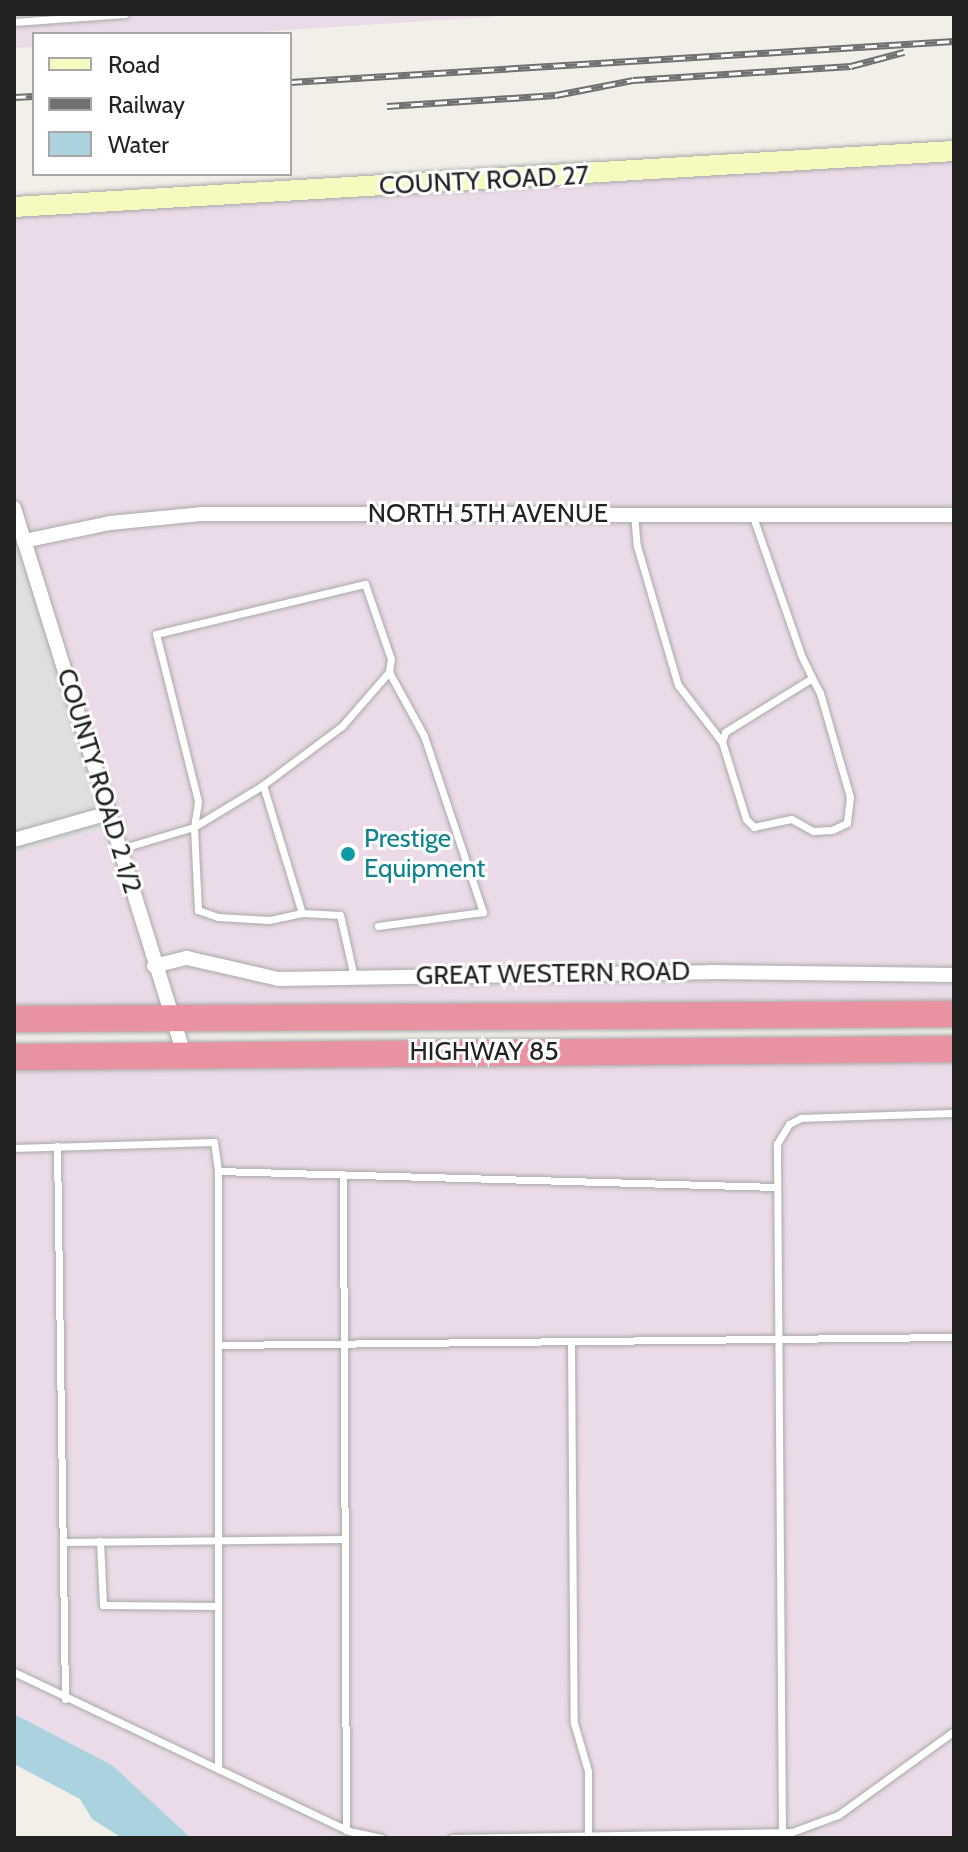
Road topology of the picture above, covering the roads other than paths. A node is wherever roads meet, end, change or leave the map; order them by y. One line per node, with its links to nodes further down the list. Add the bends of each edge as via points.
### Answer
1 (125, 14): 2 (lane)
2 (14, 22)
3 (954, 151): 4 (street, COUNTY ROAD 27)
4 (14, 207)
5 (14, 508): 9 (street, COUNTY ROAD 2 1/2)
6 (634, 514): 7 (street, NORTH 5TH AVENUE); 9 (street, NORTH 5TH AVENUE, via 201,514 110,523); 12 (lane, via 639,556 678,685)
7 (752, 514): 8 (street, NORTH 5TH AVENUE); 11 (lane)
8 (954, 515)
9 (21, 547): 14 (street, COUNTY ROAD 2 1/2)
10 (389, 672): 13 (lane, via 342,726); 15 (lane, via 391,659 365,584 156,634 198,801); 19 (lane, via 424,736 483,912)
11 (812, 678): 12 (lane, via 736,723); 12 (lane, via 848,780 847,823 822,832 791,819 750,825)
12 (722, 742)
13 (263, 785): 15 (lane); 18 (lane)
14 (109, 813): 16 (street); 17 (street, COUNTY ROAD 2 1/2)
15 (194, 827): 17 (lane); 18 (lane, via 198,910 218,917 269,920)
16 (14, 840)
17 (120, 849): 20 (street, COUNTY ROAD 2 1/2)
18 (302, 913): 22 (lane, via 340,915)
19 (378, 926)
20 (154, 966): 22 (street, GREAT WESTERN ROAD, via 187,958 279,979); 24 (street, COUNTY ROAD 2 1/2)
21 (954, 975): 22 (street, GREAT WESTERN ROAD)
22 (354, 977)
23 (954, 1014): 24 (highway, HIGHWAY 85)
24 (169, 1016): 25 (highway, HIGHWAY 85); 27 (street, COUNTY ROAD 2 1/2)
25 (14, 1019)
26 (954, 1049): 27 (highway, HIGHWAY 85)
27 (184, 1054): 28 (highway, HIGHWAY 85)
28 (14, 1057)
29 (954, 1113): 34 (lane, via 801,1118 789,1124 777,1144)
30 (57, 1146): 31 (lane); 32 (lane, via 214,1142); 43 (lane)
31 (14, 1148)
32 (218, 1171): 33 (lane); 39 (lane)
33 (343, 1174): 34 (lane); 38 (lane)
34 (777, 1187): 36 (lane)
35 (954, 1337): 36 (lane)
36 (778, 1339): 37 (lane); 50 (lane)
37 (571, 1341): 38 (lane); 51 (lane, via 574,1723 588,1771)
38 (344, 1344): 39 (lane); 40 (lane)
39 (218, 1345): 41 (lane)
40 (345, 1539): 41 (lane); 49 (lane)
41 (218, 1540): 42 (lane); 44 (lane)
42 (100, 1541): 43 (lane); 44 (lane, via 103,1605)
43 (63, 1542): 46 (lane)
44 (218, 1606): 48 (lane)
45 (14, 1672): 46 (lane)
46 (65, 1699): 48 (lane)
47 (954, 1731): 50 (lane, via 838,1815)
48 (218, 1766): 49 (lane)
49 (346, 1830): 52 (lane)
50 (782, 1833): 51 (lane)
51 (588, 1837): 53 (lane)
52 (381, 1838)
53 (452, 1838)

